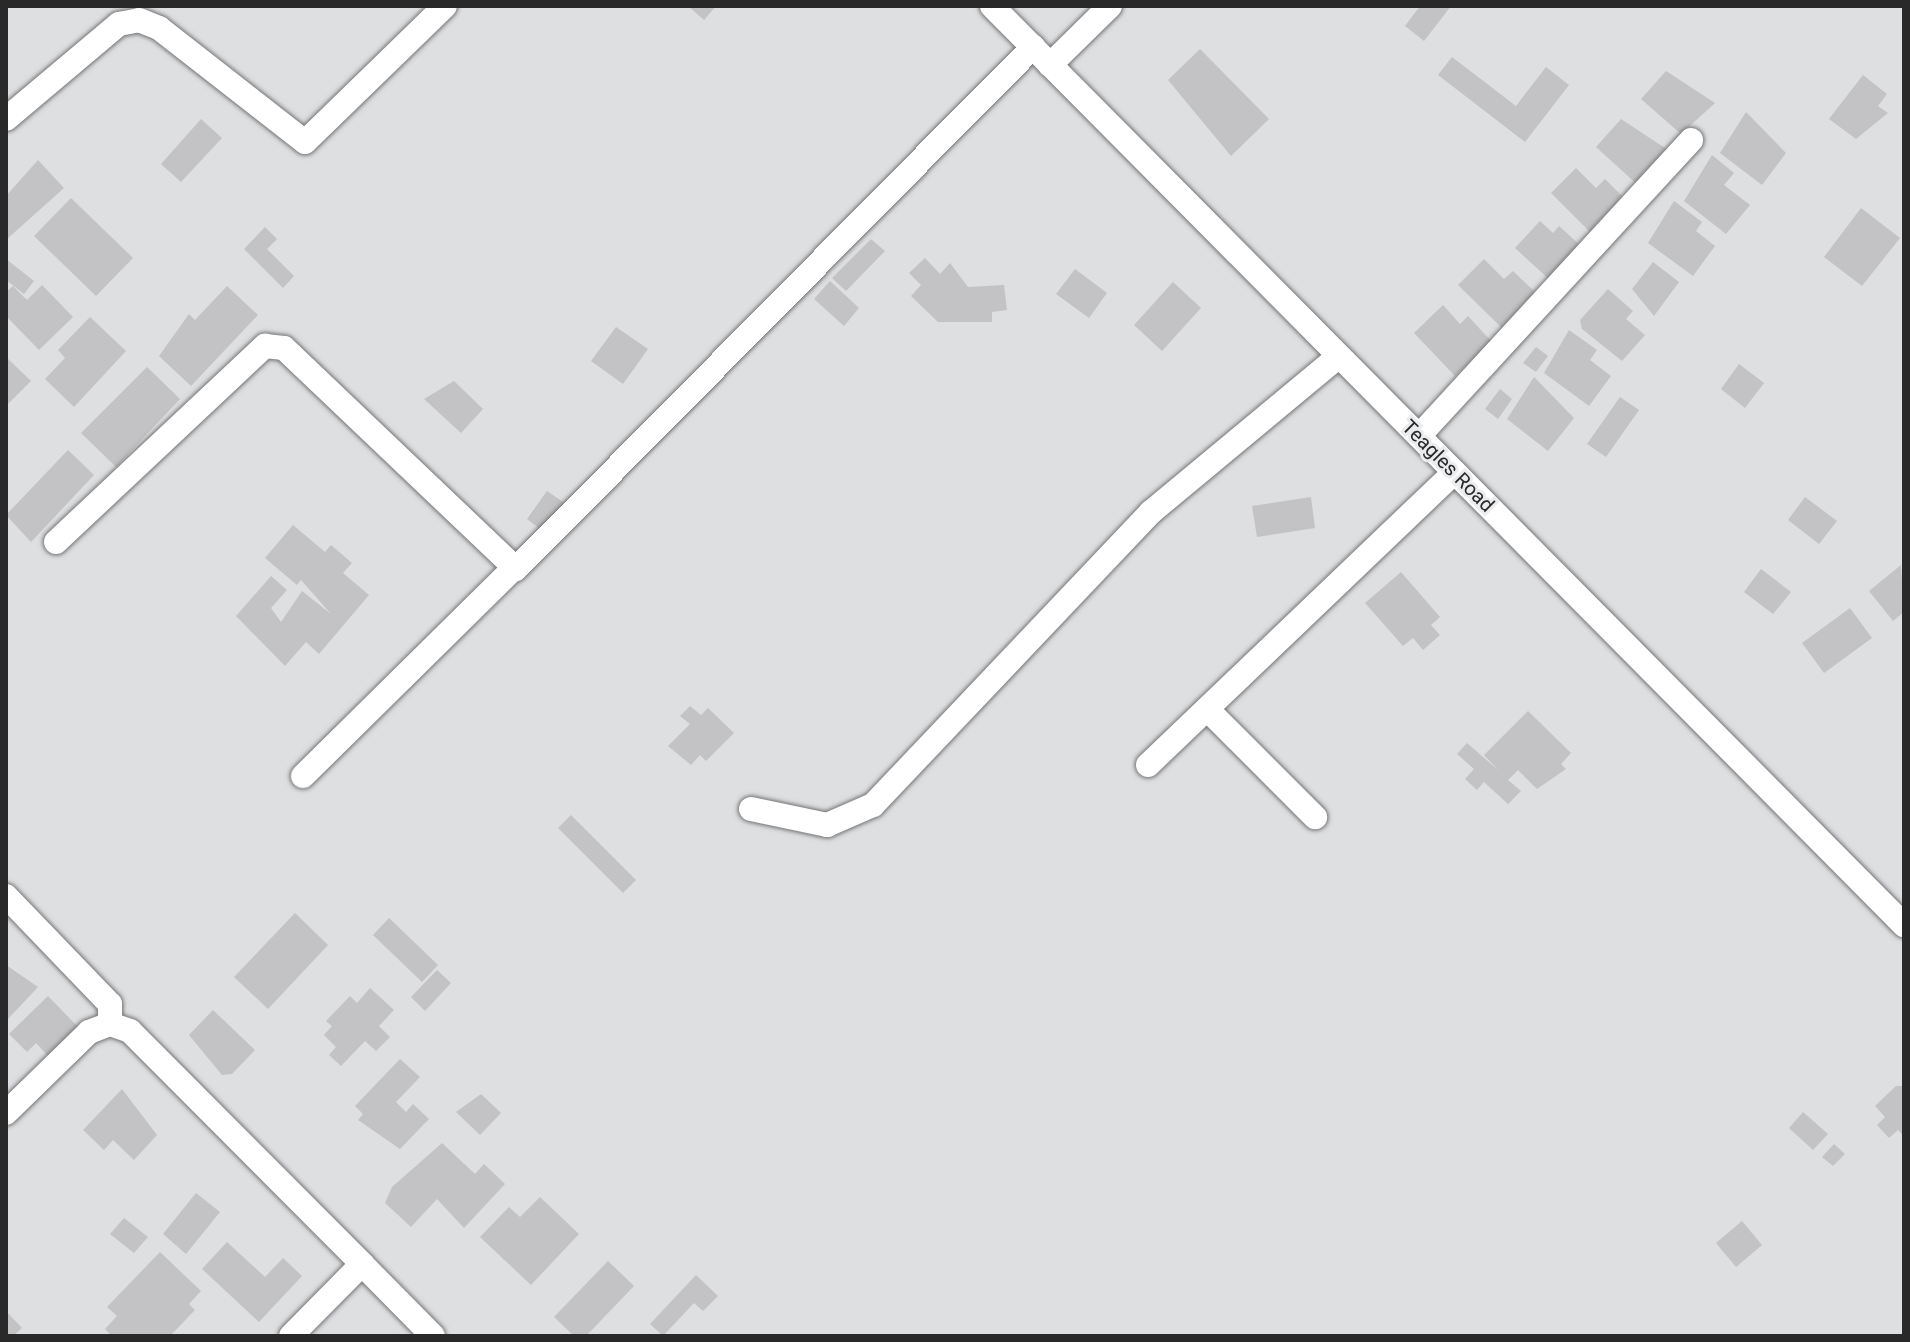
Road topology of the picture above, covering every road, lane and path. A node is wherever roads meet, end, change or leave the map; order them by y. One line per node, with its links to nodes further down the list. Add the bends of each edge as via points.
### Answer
1 (445, 6): 5 (street, via 305,142 159,28 139,20 119,24)
2 (992, 6): 4 (street, Teagles Road)
3 (1110, 6): 4 (street)
4 (1042, 56): 7 (street, Teagles Road); 11 (street)
5 (6, 119)
6 (1691, 140): 8 (street)
7 (1339, 356): 8 (street, Teagles Road); 15 (street, via 1151,512 873,805 827,825)
8 (1419, 436): 9 (street, Teagles Road)
9 (1455, 472): 12 (street); 18 (street, Teagles Road)
10 (56, 542): 11 (street, via 248,354 265,346 284,348)
11 (512, 570): 14 (street)
12 (1207, 709): 13 (street); 16 (street)
13 (1148, 765)
14 (303, 776)
15 (751, 809)
16 (1315, 817)
17 (6, 896): 19 (street, via 110,1004)
18 (1904, 925)
19 (110, 1024): 20 (street, via 89,1032); 21 (street, via 130,1031)
20 (6, 1113)
21 (362, 1264): 22 (street); 23 (street)
22 (291, 1336)
23 (433, 1336)

